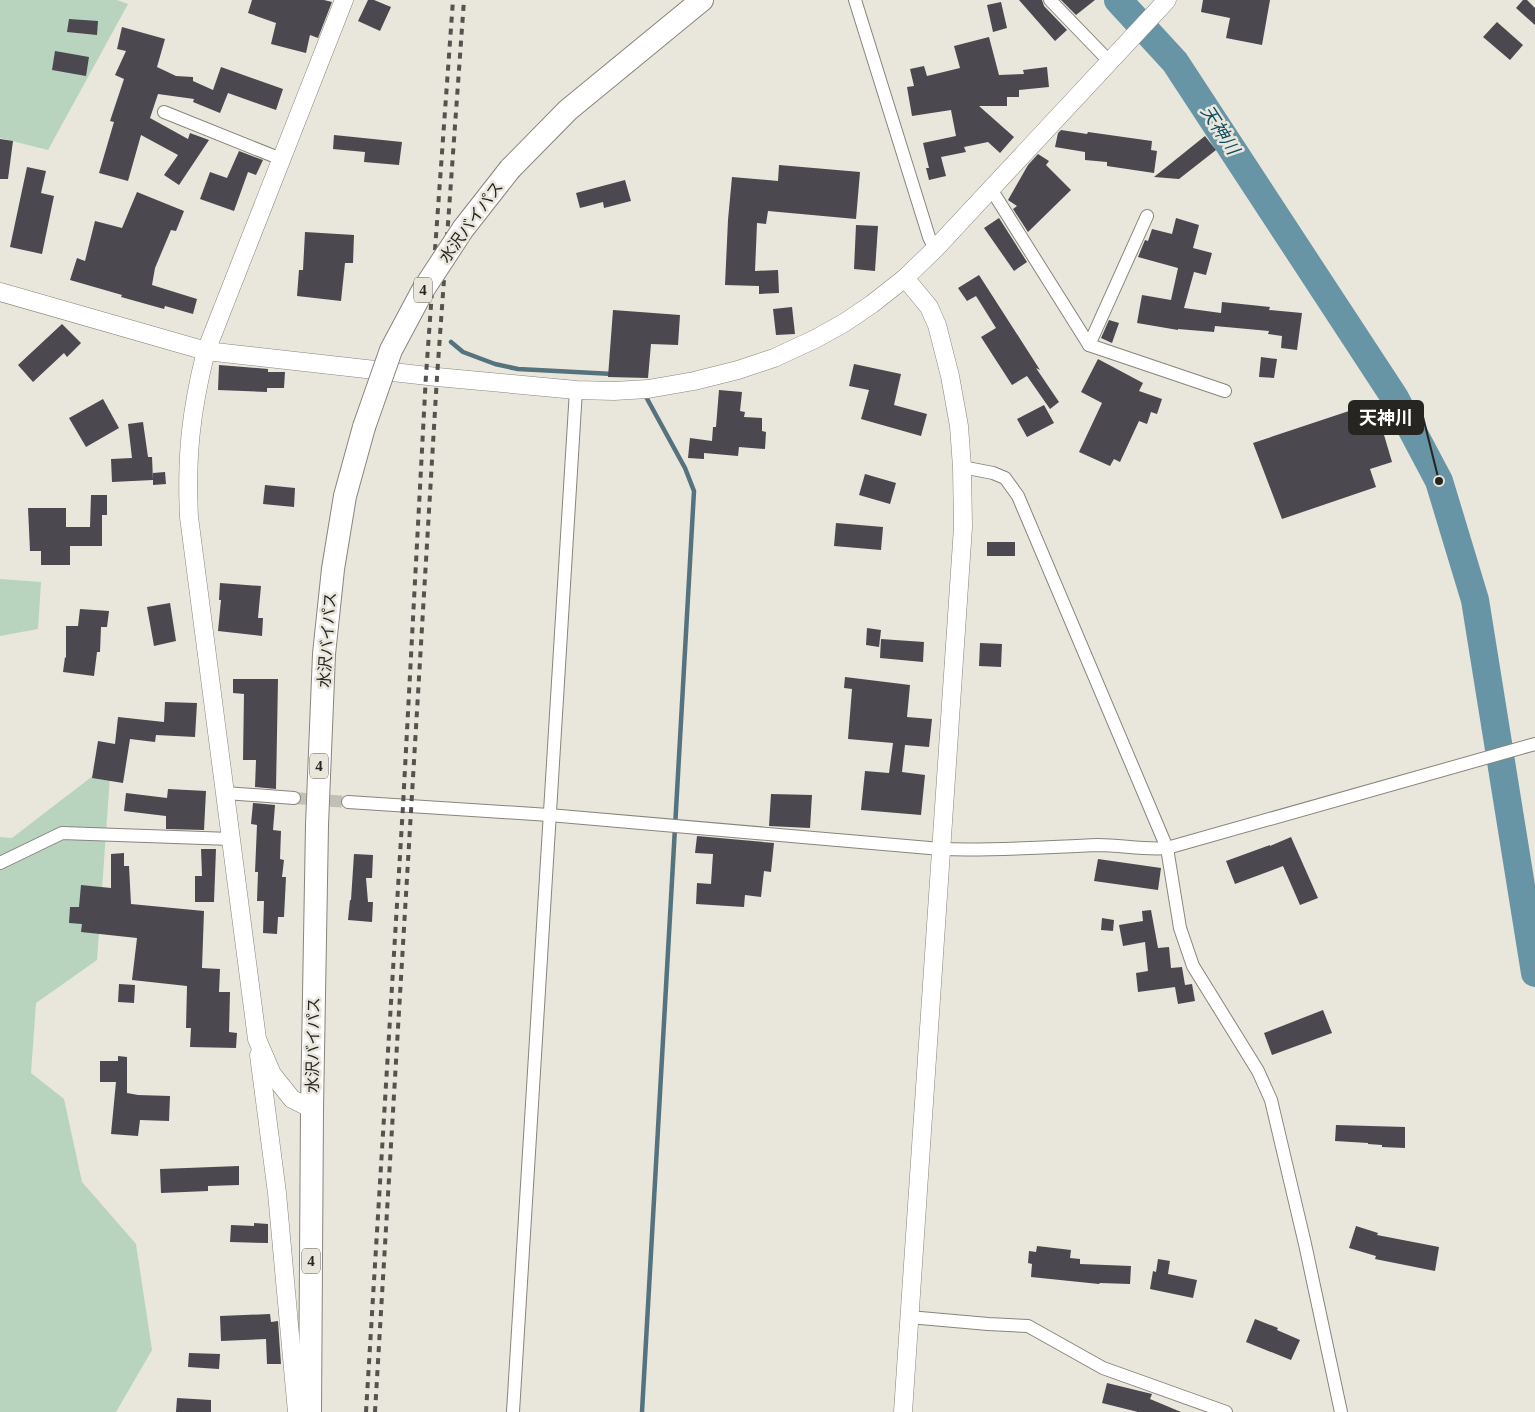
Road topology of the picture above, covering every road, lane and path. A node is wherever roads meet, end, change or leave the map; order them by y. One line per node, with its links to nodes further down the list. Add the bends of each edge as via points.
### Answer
1 (344, 0): 8 (street)
2 (702, 0): 29 (highway, 水沢バイパス / 4, bridge, via 568,110 510,169 463,229 423,290 391,350 364,427 345,496 324,654)
3 (855, 0): 11 (street)
4 (1050, 0): 6 (street)
5 (1166, 0): 6 (street)
6 (1110, 62): 9 (street)
7 (164, 112): 8 (street)
8 (281, 159): 15 (street)
9 (991, 189): 11 (street); 14 (street)
10 (1147, 216): 14 (street)
11 (935, 249): 12 (street)
12 (905, 278): 16 (street, via 844,323 765,361 694,381 648,389); 18 (street, via 929,307 936,325 958,418)
13 (0, 292): 15 (street)
14 (1089, 345): 17 (street)
15 (206, 351): 16 (street); 20 (street, via 196,387 187,474 189,517)
16 (576, 390): 23 (street)
17 (1225, 391)
18 (962, 467): 25 (street, via 1006,478 1018,496); 26 (street, via 963,527)
19 (1535, 744): 25 (street)
20 (225, 793): 21 (street); 24 (street)
21 (294, 798)
22 (348, 802): 23 (street)
23 (549, 815): 26 (street); 33 (street)
24 (231, 839): 27 (street, via 62,833); 28 (street)
25 (1167, 848): 26 (street, via 1101,845); 36 (street, via 1180,928 1193,966 1258,1072 1271,1100)
26 (941, 849): 30 (street)
27 (0, 863)
28 (257, 1039): 29 (street, via 272,1074 292,1099); 31 (street, via 277,1193)
29 (312, 1109): 32 (highway, 水沢バイパス / 4)
30 (909, 1317): 34 (street); 35 (street, via 1028,1326 1102,1368)
31 (297, 1412)
32 (310, 1412)
33 (513, 1412)
34 (903, 1412)
35 (1226, 1412)
36 (1341, 1412)

